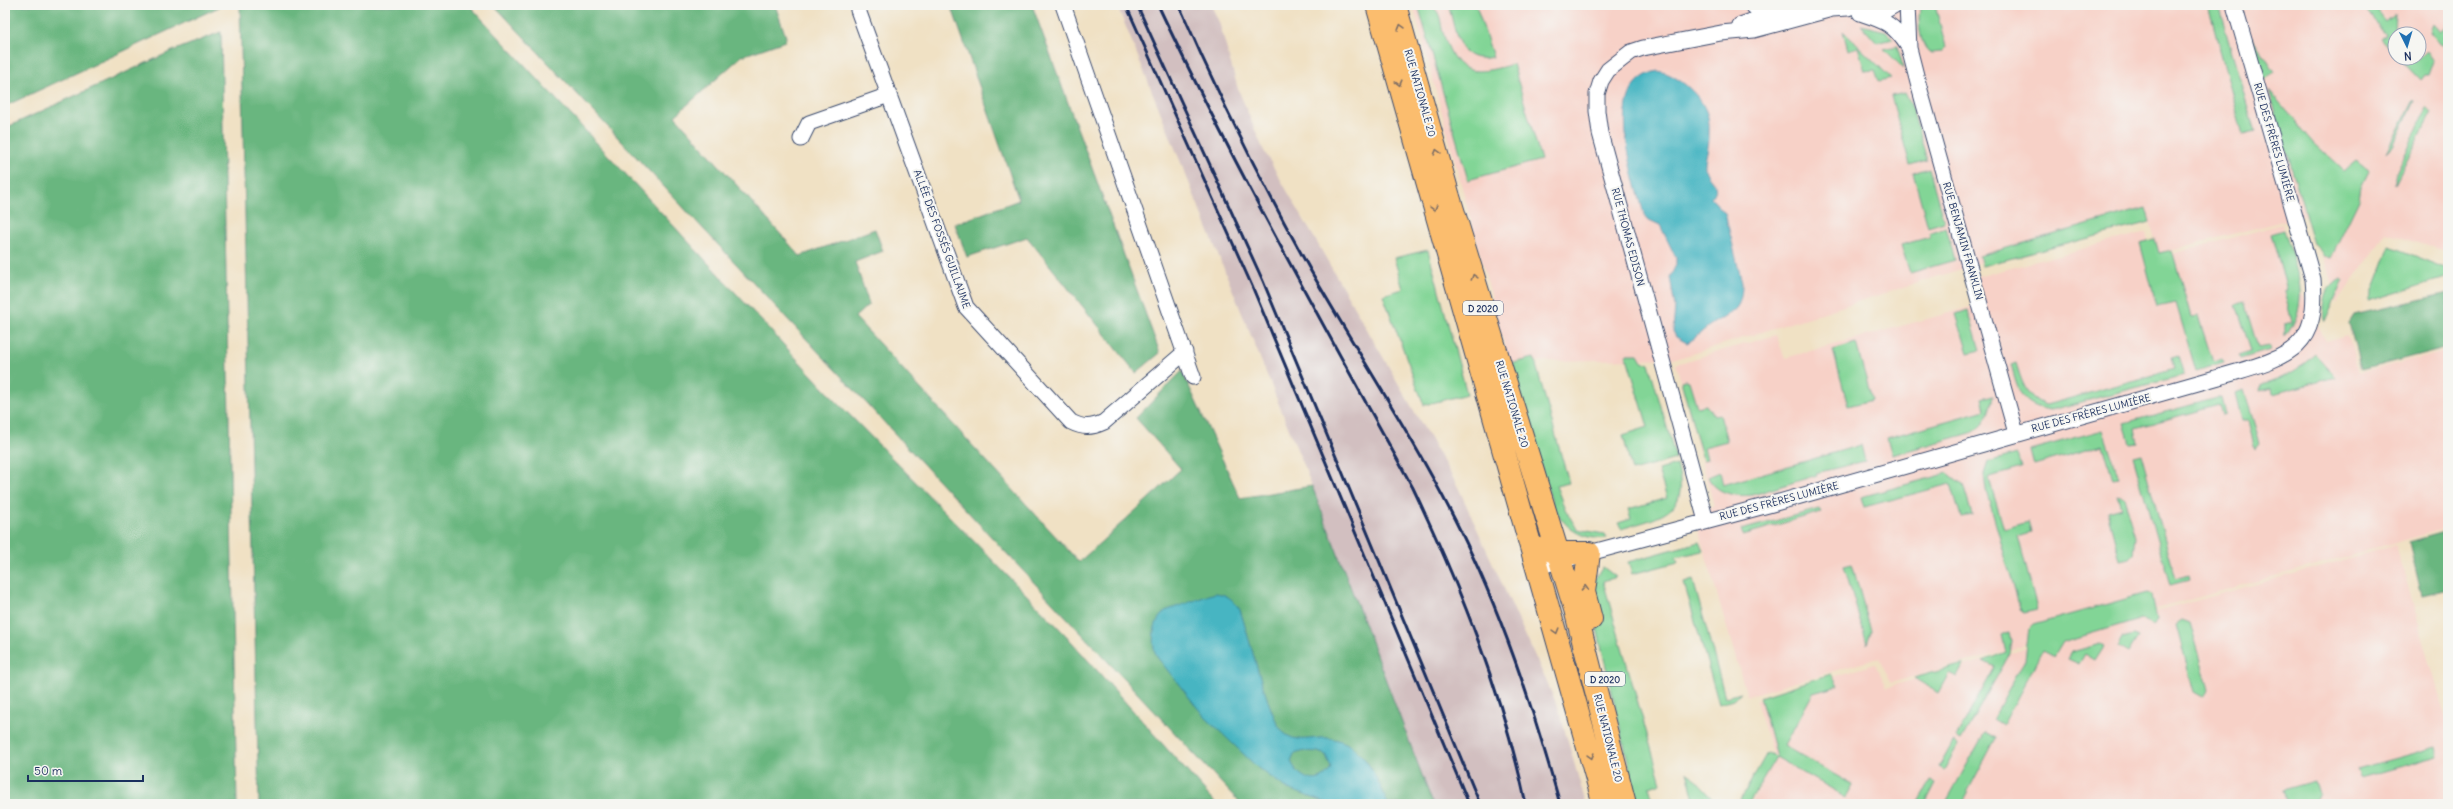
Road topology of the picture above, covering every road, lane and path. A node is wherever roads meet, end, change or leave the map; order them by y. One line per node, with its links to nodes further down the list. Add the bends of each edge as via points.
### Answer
1 (1063, 5): 16 (street)
2 (1377, 5): 15 (main road, RUE NATIONALE 20 / D 2020, one-way to 15)
3 (1395, 5): 21 (main road, RUE NATIONALE 20 / D 2020, one-way to 3, via 1449,196)
4 (1752, 5): 11 (street)
5 (1798, 5): 11 (street, RUE THOMAS EDISON)
6 (1895, 5): 9 (street, RUE THOMAS EDISON, via 1883,12 1871,14)
7 (1907, 5): 12 (street, RUE BENJAMIN FRANKLIN)
8 (2234, 5): 18 (street, RUE DES FRÈRES LUMIÈRE, via 2313,279 2312,321 2304,337 2281,358)
9 (1851, 9): 11 (street, RUE THOMAS EDISON, via 1832,9); 12 (street, RUE BENJAMIN FRANKLIN, via 1887,22 1898,31)
10 (858, 10): 13 (street, ALLÉE DES FOSSÉS GUILLAUME)
11 (1769, 20): 19 (street, RUE THOMAS EDISON, via 1754,30 1721,33 1643,48 1620,59 1608,70 1597,94 1600,133)
12 (1909, 48): 18 (street, RUE BENJAMIN FRANKLIN)
13 (889, 95): 14 (street, via 809,123); 16 (street, ALLÉE DES FOSSÉS GUILLAUME, via 966,307 1071,422 1082,427 1093,427 1104,422)
14 (801, 139)
15 (1453, 276): 21 (main road, D 2020, via 1471,310 1543,547); 22 (main road, RUE NATIONALE 20 / D 2020)
16 (1185, 352): 17 (street)
17 (1192, 377)
18 (2016, 433): 19 (street, RUE DES FRÈRES LUMIÈRE)
19 (1706, 521): 20 (street, RUE DES FRÈRES LUMIÈRE)
20 (1589, 553): 21 (main road); 25 (main road, RUE NATIONALE 20 / D 2020, one-way to 20, via 1628,774 1584,592)
21 (1558, 557): 22 (street); 24 (main road, RUE NATIONALE 20 / D 2020, via 1575,609)
22 (1538, 567): 23 (main road, RUE NATIONALE 20 / D 2020, one-way to 23)
23 (1604, 804)
24 (1625, 804)
25 (1628, 804)

